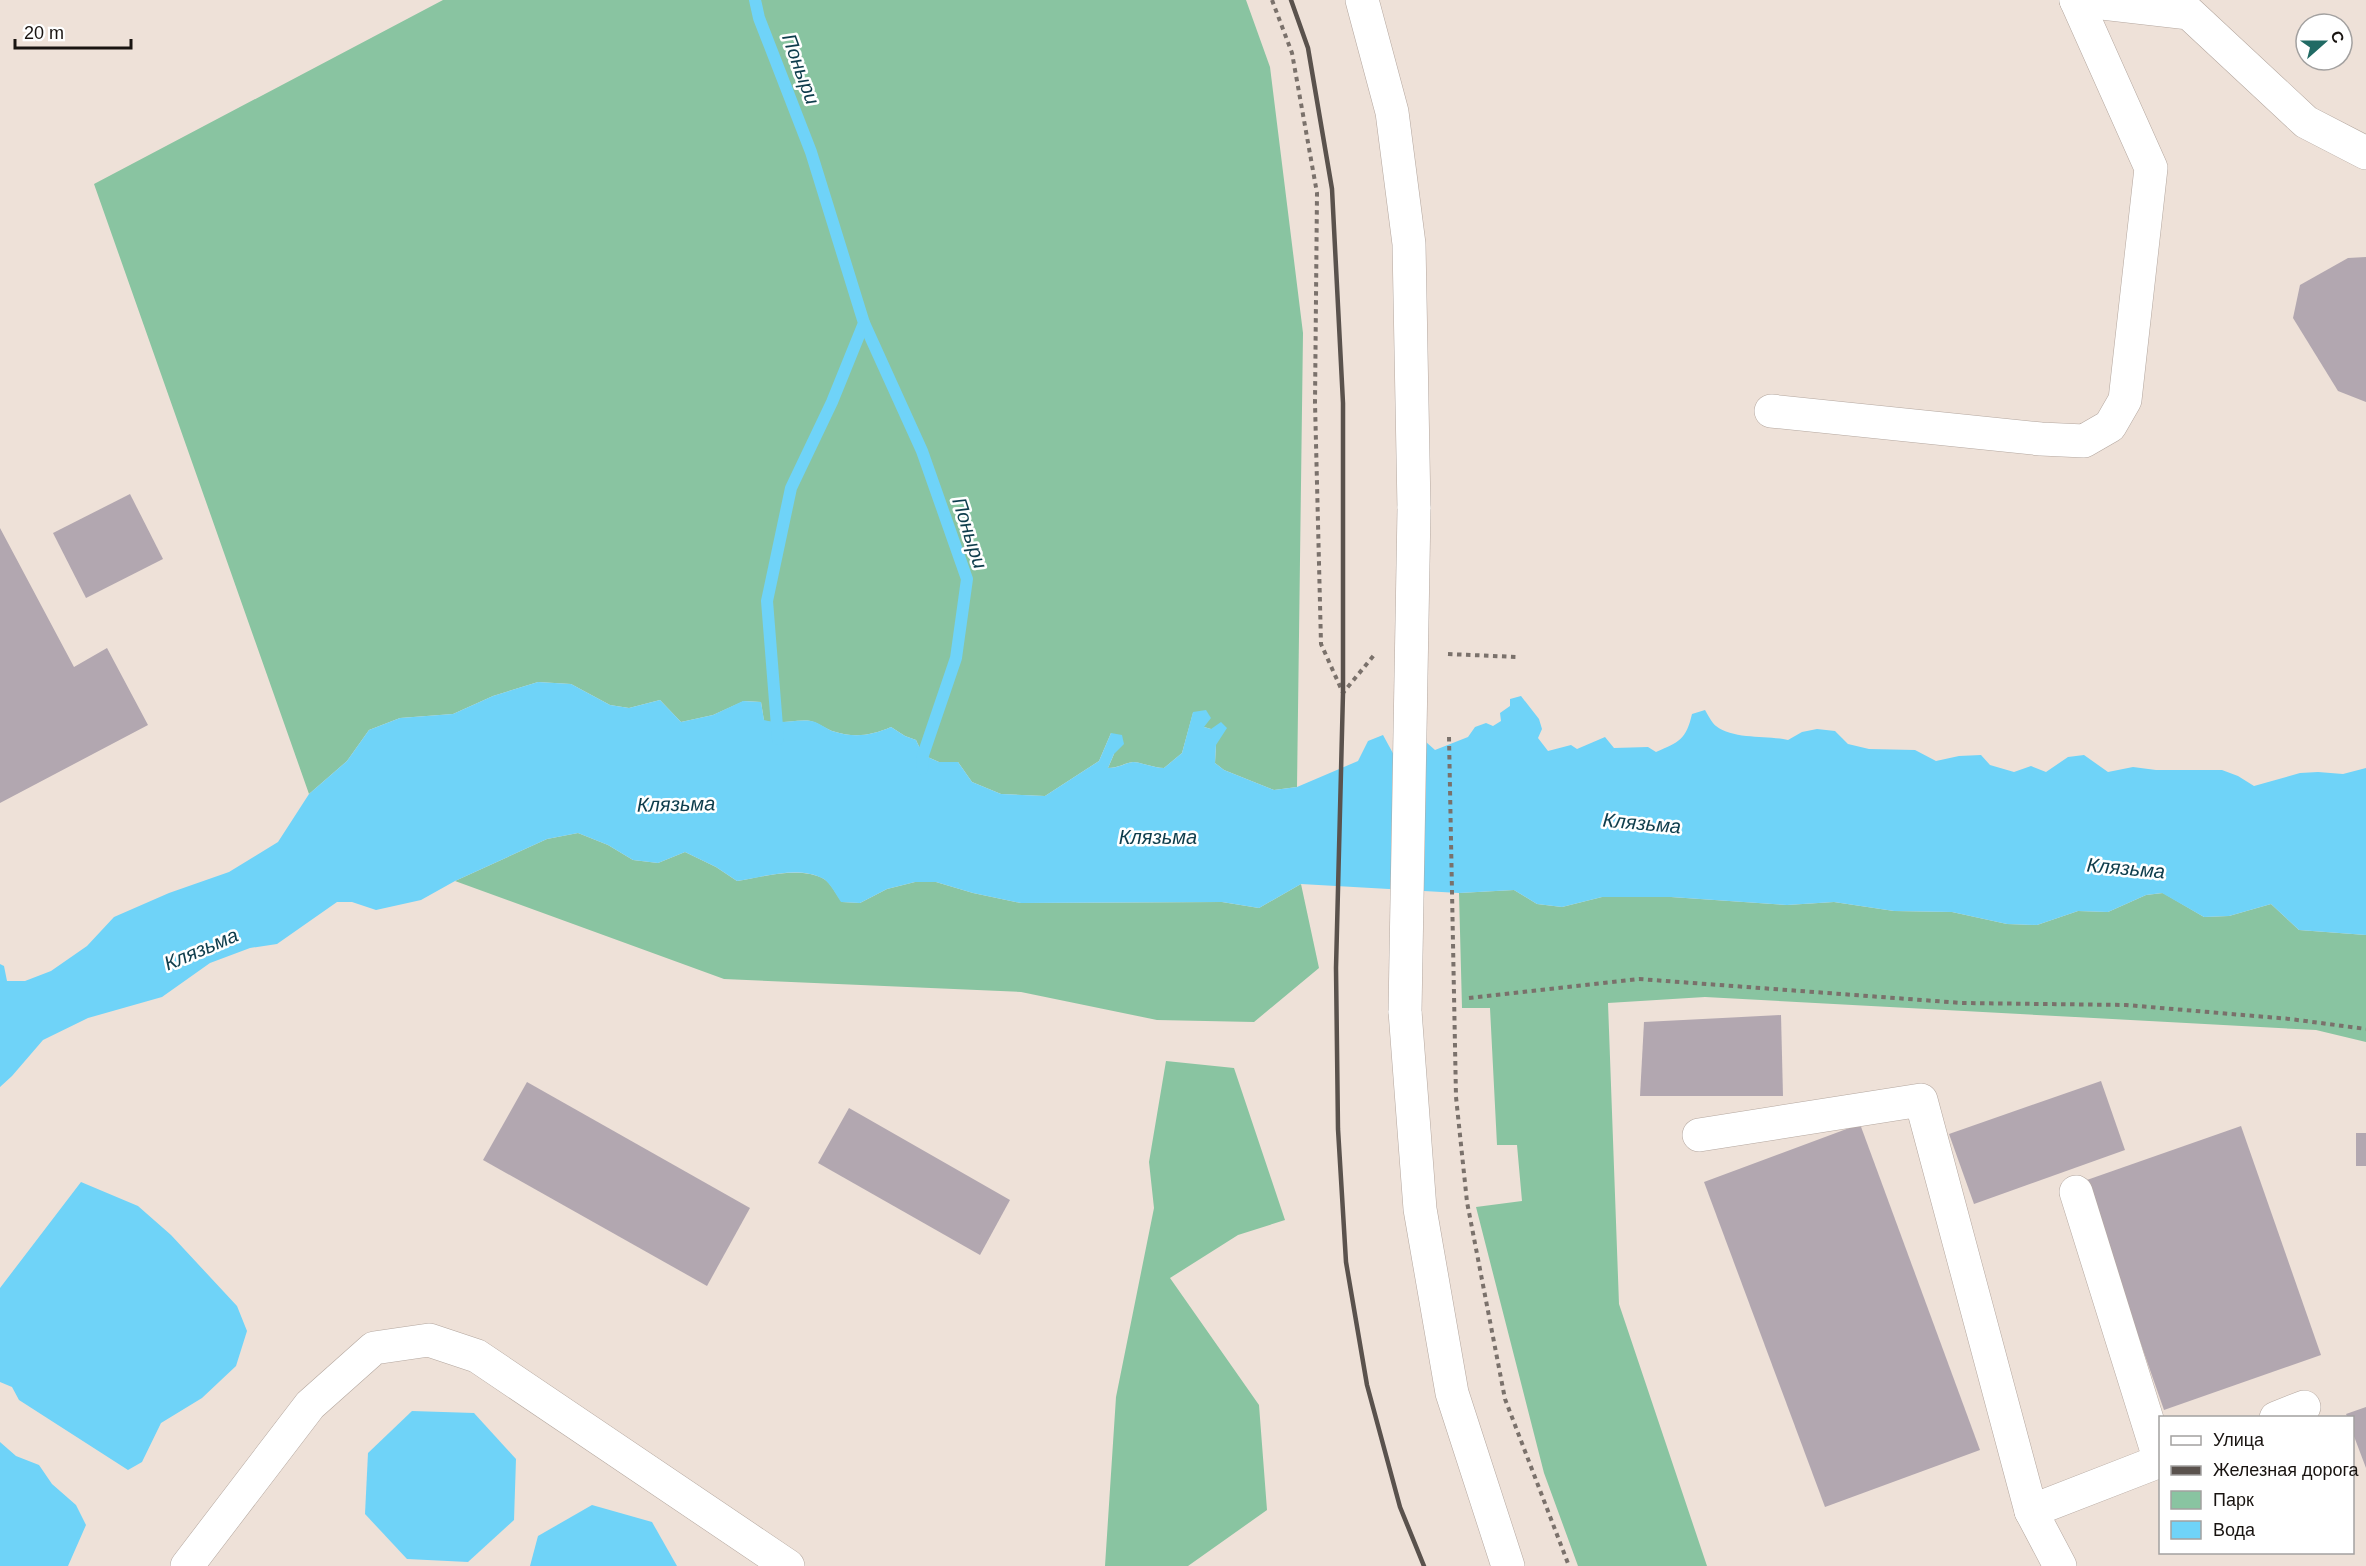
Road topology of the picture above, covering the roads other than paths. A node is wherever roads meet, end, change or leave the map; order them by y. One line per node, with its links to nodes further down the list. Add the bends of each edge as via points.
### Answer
1 (1362, 0): 12 (street, bridge, via 1392,112 1409,244 1414,509 1406,1011 1420,1209 1452,1393)
2 (2076, 0): 3 (street, via 2189,13 2306,122); 4 (street, via 2151,168 2125,400 2110,426 2084,441)
3 (2366, 153)
4 (1771, 411)
5 (1699, 1136): 9 (street, via 1921,1100)
6 (2076, 1192): 7 (street)
7 (2159, 1458)
8 (2159, 1461): 9 (street)
9 (2031, 1511): 13 (street)
10 (188, 1566): 11 (street, via 310,1405 374,1348 429,1340 477,1356)
11 (788, 1566)
12 (1508, 1566)
13 (2060, 1566)

